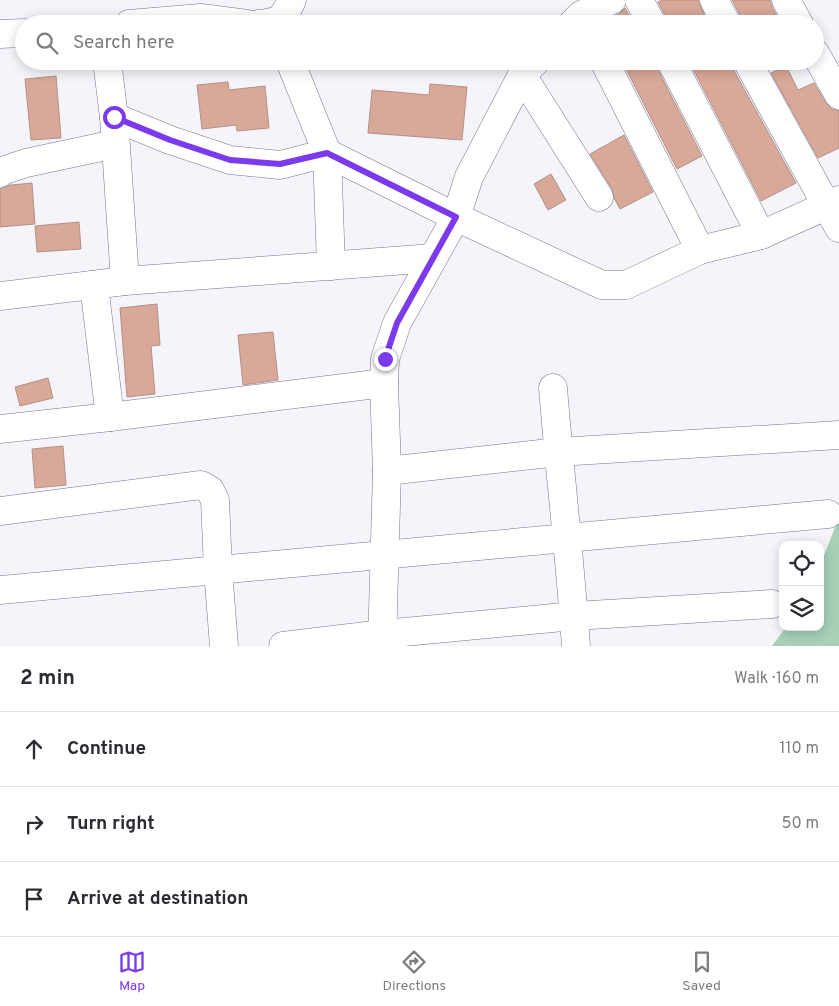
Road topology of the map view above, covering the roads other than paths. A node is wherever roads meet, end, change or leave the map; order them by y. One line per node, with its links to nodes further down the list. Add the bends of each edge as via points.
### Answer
1 (292, 0): 6 (street)
2 (612, 0): 7 (street)
3 (639, 0): 8 (street)
4 (714, 0): 9 (street)
5 (786, 0): 10 (street)
6 (282, 15)
7 (588, 15)
8 (647, 15)
9 (722, 15)
10 (794, 15)
11 (15, 33): 12 (street)
12 (0, 34)
13 (824, 69): 21 (street)
14 (108, 70): 22 (street)
15 (294, 70): 23 (street)
16 (528, 70): 27 (street, via 469,177)
17 (530, 70): 25 (street)
18 (609, 70): 29 (street)
19 (676, 70): 28 (street)
20 (752, 70): 26 (street)
21 (839, 95)
22 (115, 130): 23 (street, via 170,140 230,160 280,164); 24 (street); 32 (street)
23 (327, 153): 27 (street); 31 (street)
24 (0, 173)
25 (599, 197)
26 (835, 211): 28 (street)
27 (456, 217): 29 (street, via 602,285 626,285); 30 (street)
28 (761, 236): 29 (street)
29 (700, 250)
30 (433, 258): 31 (street); 35 (street, via 397,323 385,359)
31 (331, 266): 32 (street)
32 (124, 281): 33 (street)
33 (94, 285): 34 (street); 37 (street)
34 (0, 296)
35 (384, 383): 37 (street); 41 (street)
36 (553, 388): 40 (street)
37 (110, 417): 38 (street)
38 (0, 429)
39 (839, 435): 40 (street)
40 (558, 452): 41 (street); 44 (street)
41 (387, 471): 45 (street)
42 (0, 512): 46 (street, via 201,485 210,490 214,500)
43 (828, 514): 44 (street)
44 (567, 537): 45 (street); 49 (street)
45 (384, 554): 46 (street); 50 (street)
46 (218, 570): 47 (street); 51 (street)
47 (0, 590)
48 (772, 604): 49 (street)
49 (574, 616): 50 (street); 53 (street)
50 (383, 640): 52 (street)
51 (224, 646)
52 (283, 646)
53 (576, 646)

